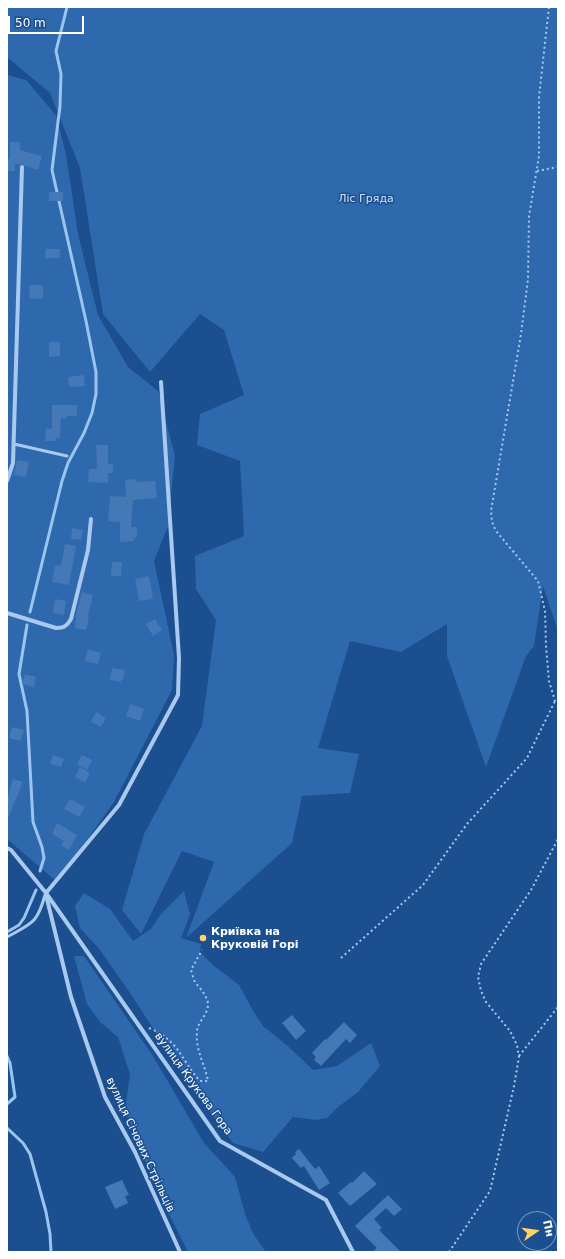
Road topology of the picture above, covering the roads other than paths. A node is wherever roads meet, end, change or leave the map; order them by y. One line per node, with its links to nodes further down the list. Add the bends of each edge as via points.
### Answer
1 (22, 167): 3 (street)
2 (161, 382): 9 (street, via 179,658 178,695 119,805)
3 (14, 444): 4 (lane); 5 (street, via 13,463)
4 (67, 456)
5 (7, 481)
6 (91, 519): 7 (street, via 88,550 68,624 63,628 56,628)
7 (7, 613)
8 (7, 848): 9 (street, вулиця Січових Стрільців)
9 (46, 893): 10 (lane, via 37,918); 11 (street, вулиця Січових Стрільців, via 71,997 105,1097 135,1152); 12 (street, вулиця Крукова Гора, via 220,1141 326,1200)
10 (7, 938)
11 (180, 1252)
12 (353, 1252)

